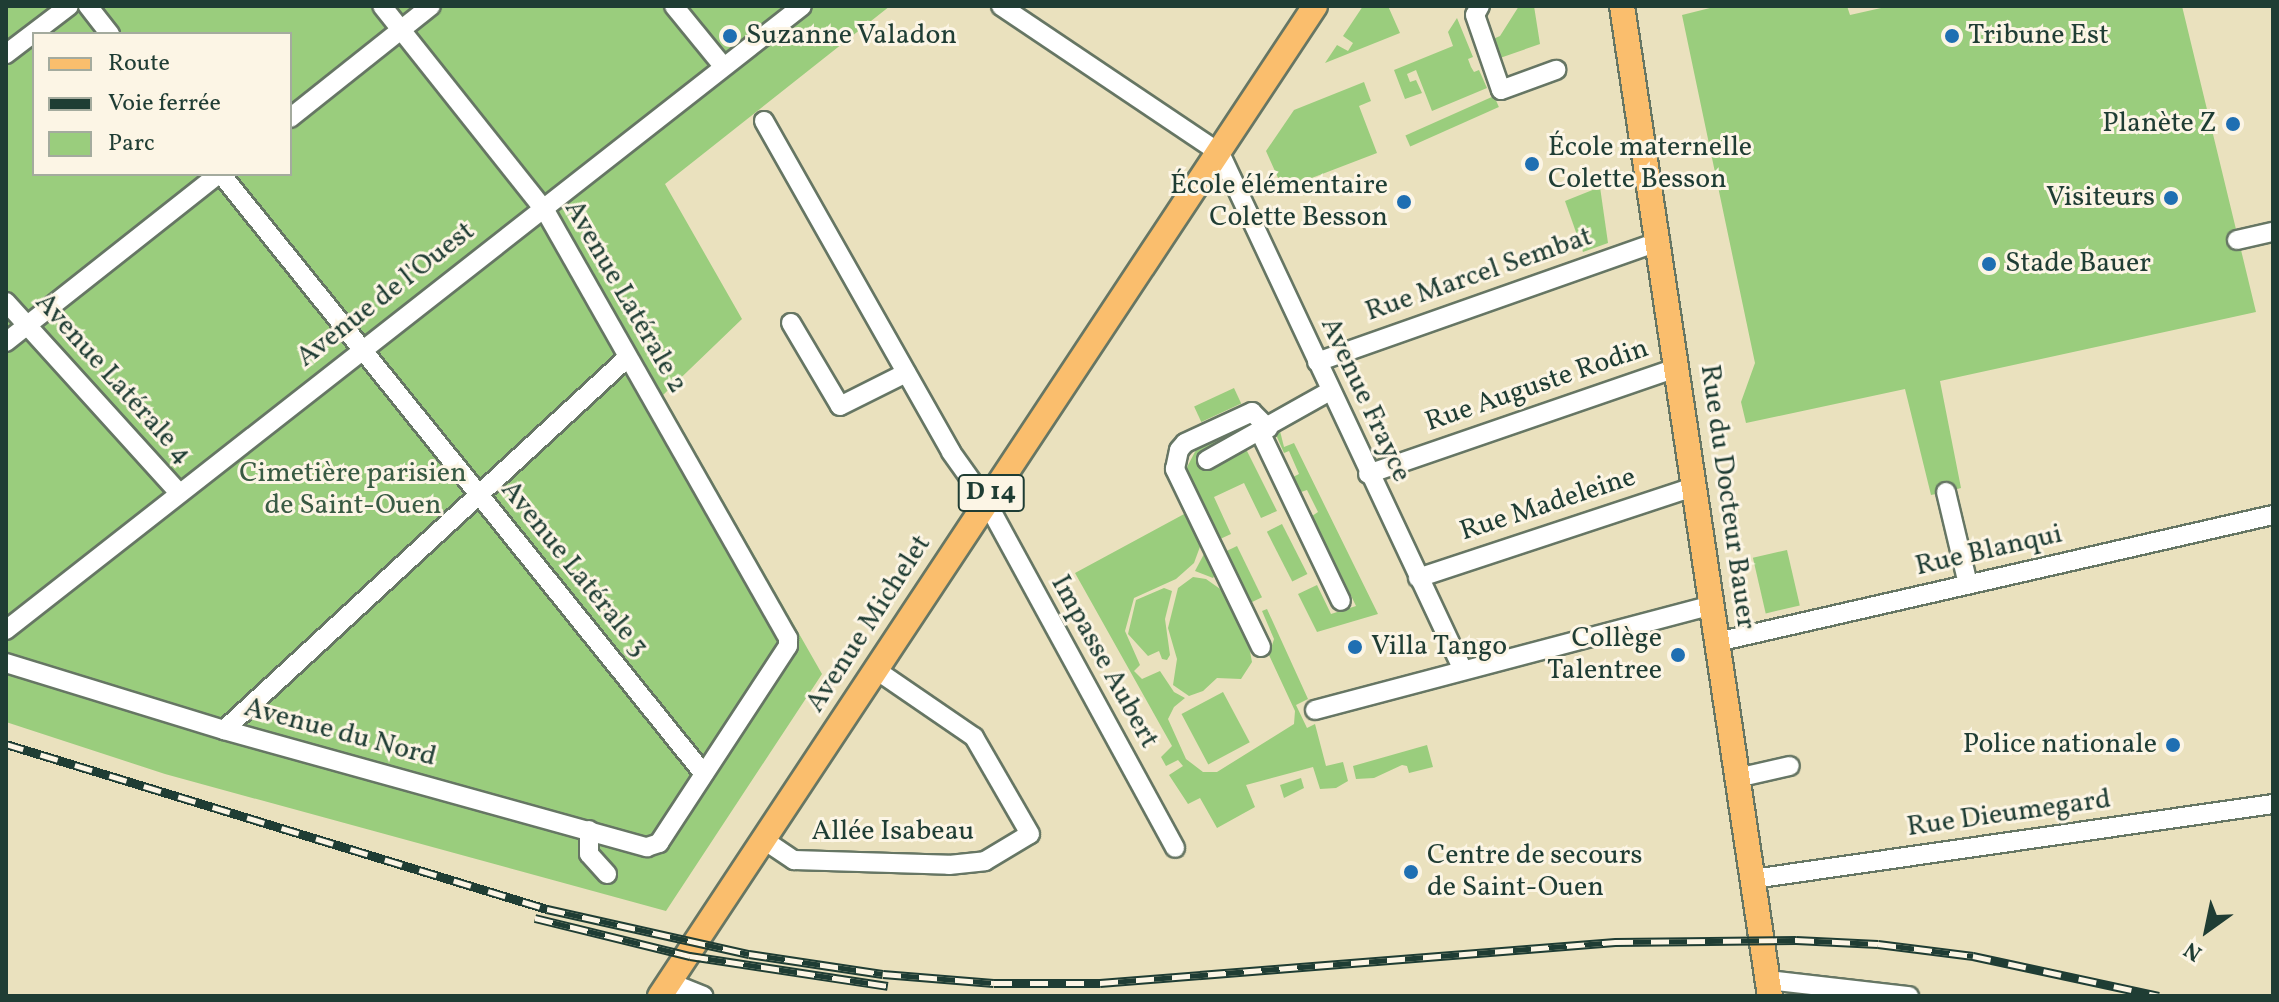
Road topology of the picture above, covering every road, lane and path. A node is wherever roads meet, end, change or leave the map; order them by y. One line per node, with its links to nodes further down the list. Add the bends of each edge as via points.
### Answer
1 (69, 6): 12 (street)
2 (88, 6): 13 (street)
3 (382, 6): 11 (street, Avenue Latérale 2)
4 (431, 6): 11 (street)
5 (674, 6): 16 (street)
6 (802, 6): 16 (street, Avenue de l'Ouest)
7 (1001, 6): 20 (street)
8 (1315, 6): 20 (main road, Avenue Michelet / D 14)
9 (1480, 6): 17 (street, via 1475,15 1501,90)
10 (1622, 6): 26 (main road, Rue du Docteur Bauer)
11 (401, 30): 18 (street); 23 (street, Avenue Latérale 2)
12 (35, 32)
13 (108, 32)
14 (32, 34): 15 (street)
15 (6, 54)
16 (723, 66): 23 (street, Avenue de l'Ouest)
17 (1556, 70)
18 (292, 116)
19 (764, 121): 35 (street, Impasse Aubert)
20 (1220, 153): 33 (street, Avenue Frayce); 44 (main road, Avenue Michelet / D 14)
21 (217, 176): 29 (street)
22 (222, 176): 31 (street, Avenue Latérale 3)
23 (542, 208): 31 (street, Avenue de l'Ouest); 32 (street, Avenue Latérale 2)
24 (2273, 232): 25 (street)
25 (2237, 240)
26 (1660, 241): 33 (street, Rue Marcel Sembat); 34 (main road, Rue du Docteur Bauer)
27 (6, 302): 29 (street, Avenue Latérale 4)
28 (791, 323): 35 (street, via 840,406)
29 (27, 325): 30 (street); 42 (street, Avenue Latérale 4)
30 (6, 342)
31 (362, 350): 42 (street, Avenue de l'Ouest); 43 (street, Avenue Latérale 3)
32 (627, 358): 43 (street); 59 (street, Avenue Latérale 2, via 788,638 786,650)
33 (1317, 362): 36 (street, Avenue Frayce)
34 (1679, 367): 39 (street, Rue Auguste Rodin); 40 (main road, Rue du Docteur Bauer)
35 (906, 373): 44 (street, Impasse Aubert)
36 (1330, 391): 37 (street); 39 (street, Avenue Frayce)
37 (1264, 430): 38 (street); 48 (street); 52 (street, via 1252,412 1185,443 1175,469)
38 (1207, 460)
39 (1368, 474): 46 (street, Avenue Frayce)
40 (1696, 486): 46 (street, Rue Madeleine); 49 (main road, Rue du Docteur Bauer)
41 (1946, 492): 47 (street)
42 (179, 493): 50 (street, Avenue de l'Ouest)
43 (478, 494): 57 (street); 59 (street, Avenue Latérale 3)
44 (986, 501): 55 (main road, Avenue Michelet / D 14); 64 (street, Impasse Aubert)
45 (2273, 515): 47 (street, Rue Blanqui)
46 (1418, 578): 54 (street, Avenue Frayce)
47 (1968, 584): 51 (street, Rue Blanqui)
48 (1341, 601)
49 (1710, 606): 51 (main road, Rue du Docteur Bauer); 54 (street)
50 (6, 630)
51 (1717, 642): 60 (main road, Rue du Docteur Bauer)
52 (1261, 647)
53 (6, 663): 57 (street, Avenue du Nord)
54 (1462, 668): 56 (street)
55 (876, 670): 63 (main road, Avenue Michelet / D 14); 63 (street, Allée Isabeau, via 974,737 1030,834 985,861 949,865 794,860)
56 (1315, 710)
57 (224, 730): 62 (street, Avenue du Nord)
58 (1790, 766): 60 (street)
59 (704, 774): 62 (street, Avenue du Nord, via 654,847)
60 (1737, 778): 66 (main road, Rue du Docteur Bauer)
61 (2273, 804): 66 (street, Rue Dieumegard)
62 (589, 830): 65 (street, via 589,854)
63 (764, 840): 68 (main road, Avenue Michelet / D 14)
64 (1175, 848)
65 (607, 874)
66 (1753, 879): 67 (main road, Rue du Docteur Bauer)
67 (1769, 988): 70 (street)
68 (664, 989): 69 (street)
69 (703, 996)
70 (1909, 996)

